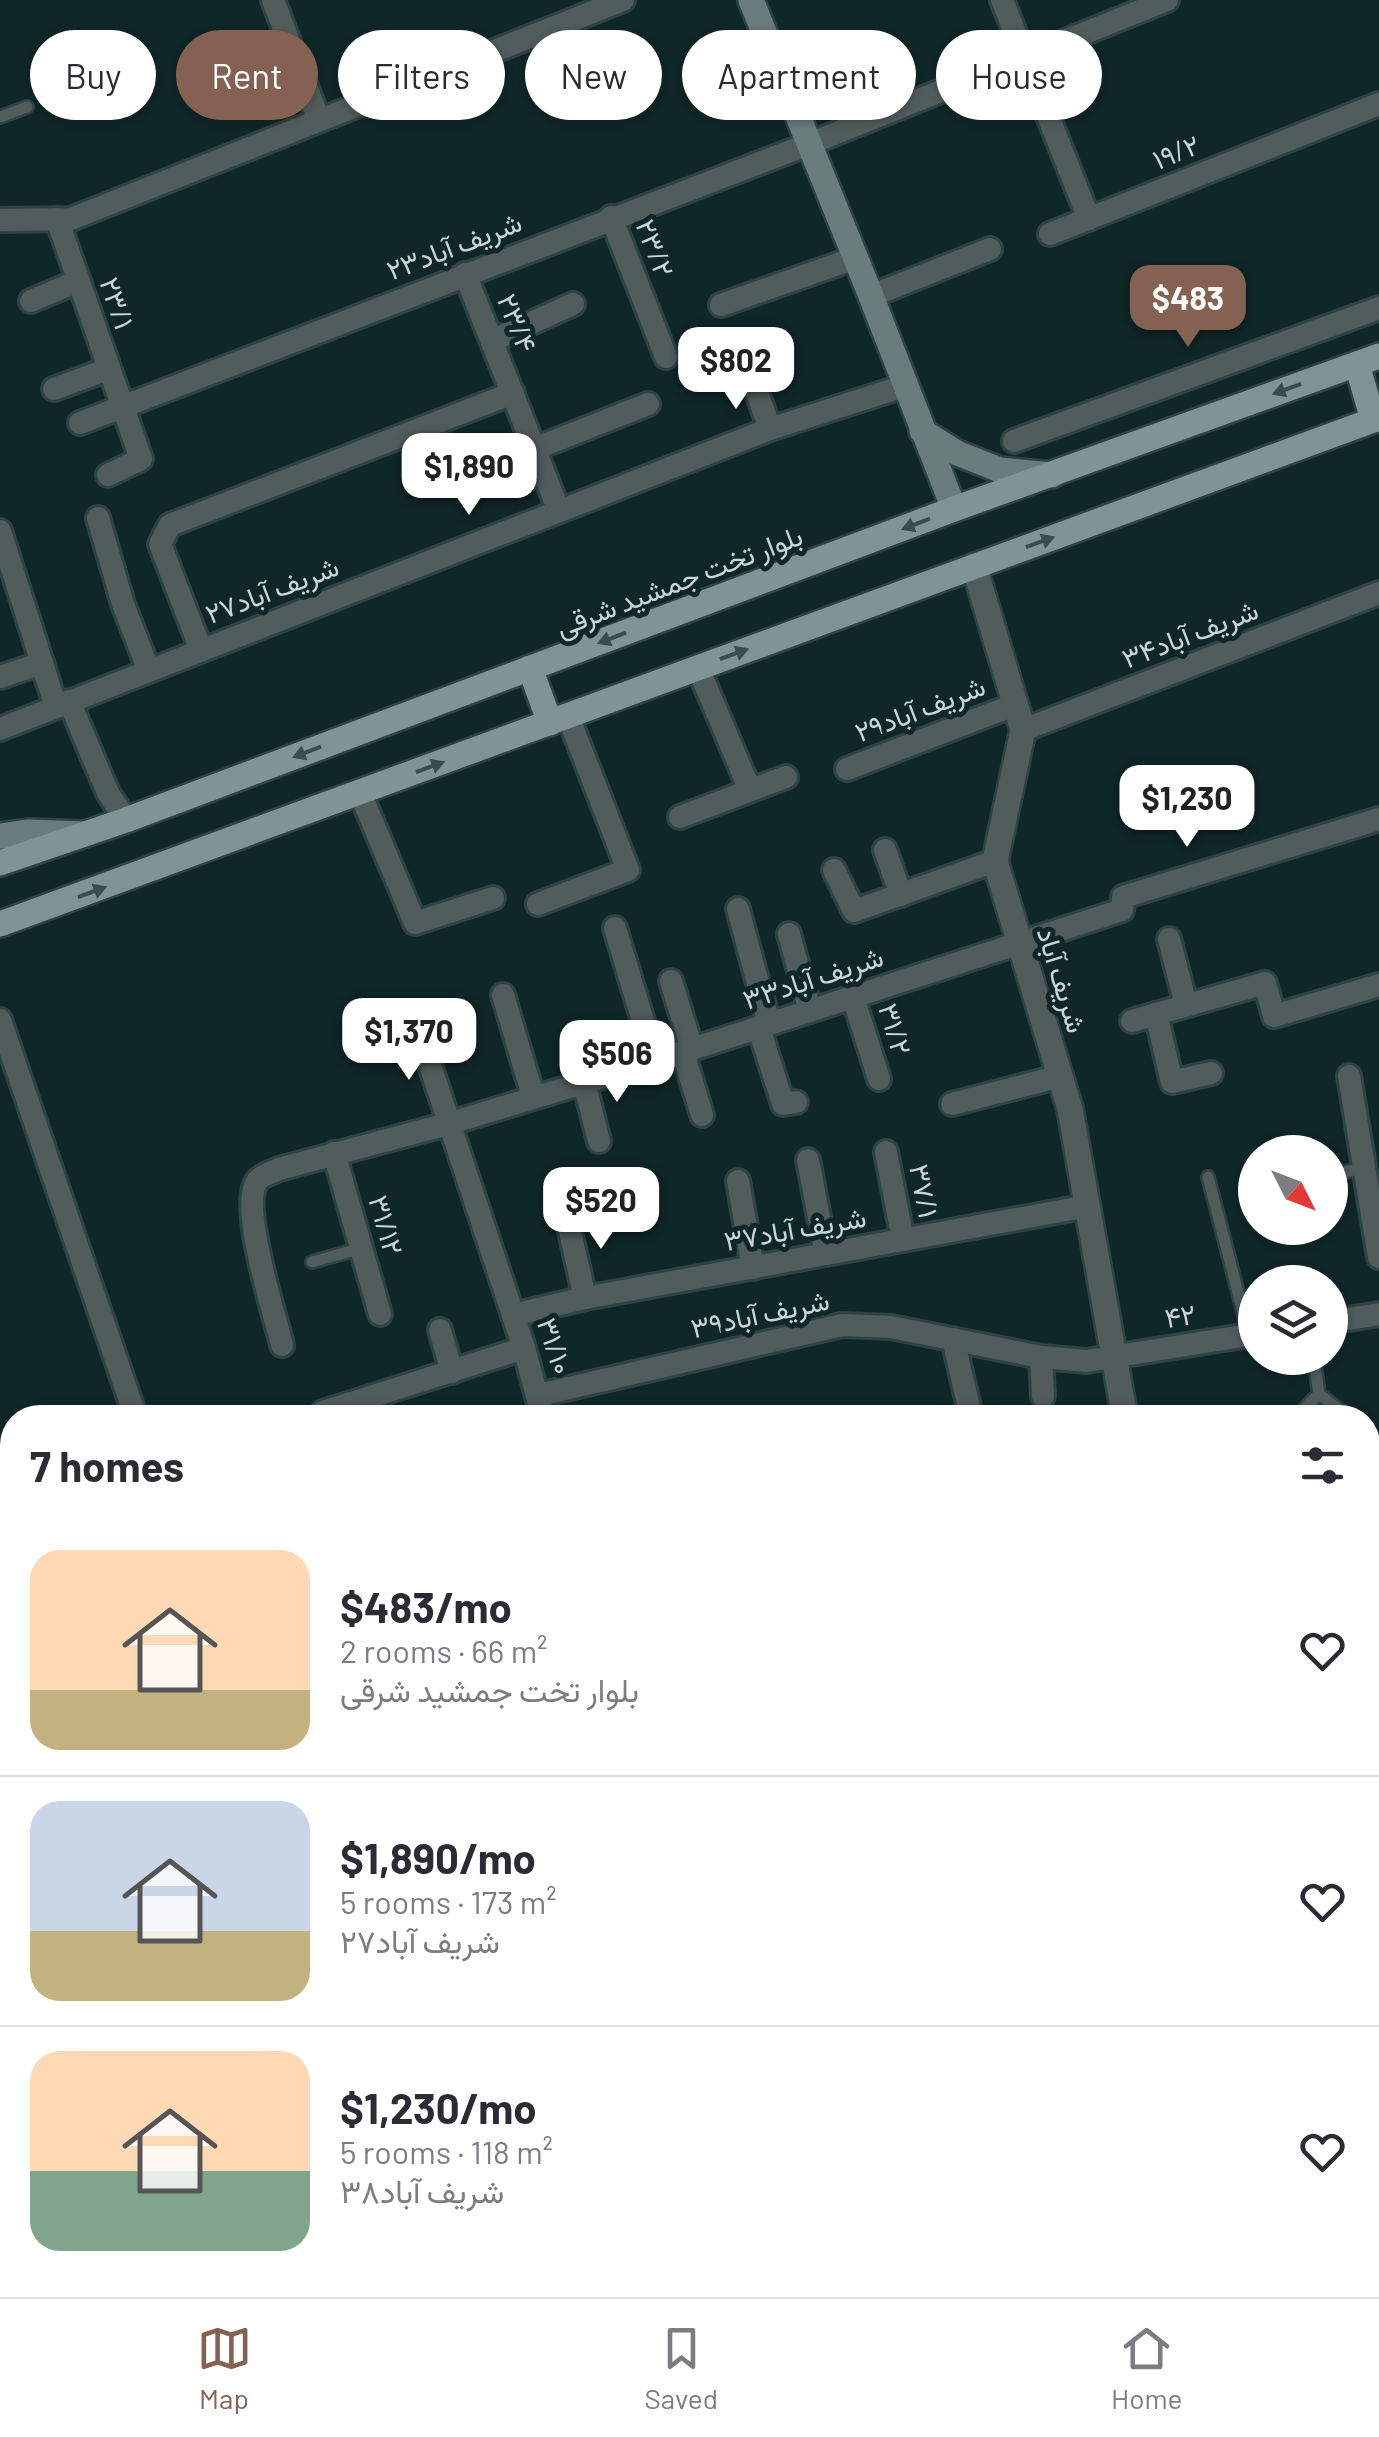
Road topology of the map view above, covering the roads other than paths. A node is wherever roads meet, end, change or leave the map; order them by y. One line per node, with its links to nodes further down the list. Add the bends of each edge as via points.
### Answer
1 (273, 0): 13 (street)
2 (623, 0): 13 (street)
3 (751, 0): 15 (main road)
4 (1002, 0): 7 (street)
5 (1167, 0): 6 (street, شریف آباد۲۳)
6 (1130, 7): 8 (street, شریف آباد۲۳)
7 (1013, 30)
8 (1080, 30)
9 (936, 92): 15 (street, شریف آباد۲۳)
10 (1379, 104): 17 (street, ۱۹/۲)
11 (27, 107): 12 (lane)
12 (0, 117)
13 (319, 120): 19 (street)
14 (1049, 120): 17 (street)
15 (809, 144): 16 (street, شریف آباد۲۳); 22 (main road)
16 (611, 217): 23 (street, شریف آباد۲۳); 31 (street, ۲۳/۲)
17 (1088, 219): 20 (street, ۱۹/۲)
18 (0, 220): 19 (street)
19 (57, 220): 24 (street, ۲۳/۱)
20 (1050, 234)
21 (990, 249): 25 (street)
22 (854, 258): 25 (main road); 28 (street)
23 (465, 274): 30 (street, ۲۳/۴); 39 (street, شریف آباد۲۳)
24 (78, 282): 26 (street); 33 (street, ۲۳/۱)
25 (871, 296): 35 (main road)
26 (31, 301)
27 (573, 304): 30 (street)
28 (721, 305)
29 (1379, 308): 44 (street)
30 (492, 340): 37 (street, ۲۳/۴)
31 (666, 357)
32 (1368, 360): 40 (main road); 46 (main road, بلوار تخت جمشید شرقی, one-way to 46)
33 (108, 369): 36 (street); 39 (street, ۲۳/۱)
34 (752, 378): 42 (street)
35 (904, 386): 42 (street, شریف آباد۲۷); 43 (main road)
36 (54, 389)
37 (512, 394): 45 (street, ۲۳/۴); 55 (street, via 170,525 160,544)
38 (648, 404): 45 (street)
39 (121, 406): 41 (street, شریف آباد۲۳); 47 (street, ۲۳/۱, via 141,459)
40 (1376, 419): 52 (main road, one-way to 40)
41 (80, 423)
42 (770, 429): 49 (street, شریف آباد۲۷)
43 (922, 431): 46 (main road, via 1000,470); 48 (main road)
44 (1014, 441)
45 (534, 448): 49 (street, ۲۳/۴)
46 (1052, 474): 48 (main road, بلوار تخت جمشید شرقی)
47 (108, 476)
48 (954, 510): 57 (main road, بلوار تخت جمشید شرقی, one-way to 57)
49 (559, 511): 55 (street, شریف آباد۲۷)
50 (98, 518): 59 (street)
51 (0, 531): 53 (street)
52 (974, 566): 58 (main road, one-way to 52); 62 (street)
53 (8, 584): 56 (street)
54 (1379, 593): 65 (street, شریف آباد۳۴)
55 (201, 650): 59 (street, شریف آباد۲۷)
56 (42, 663): 60 (street); 61 (street)
57 (530, 668): 63 (main road); 72 (main road, بلوار تخت جمشید شرقی, one-way to 72)
58 (698, 668): 63 (main road); 68 (street)
59 (148, 670): 61 (street, شریف آباد۲۷)
60 (0, 677)
61 (62, 704): 64 (street, شریف آباد۲۷); 72 (street)
62 (1014, 704): 65 (street); 66 (street, شریف آباد۲۹)
63 (559, 719): 69 (main road, one-way to 63); 81 (street, via 628,870)
64 (0, 729)
65 (1023, 730): 76 (street, شریف آباد)
66 (847, 769)
67 (786, 777): 68 (street)
68 (750, 790): 70 (street)
69 (360, 793): 80 (street, via 416,923); 83 (main road, one-way to 69)
70 (680, 817)
71 (1379, 819): 87 (street, شریف آباد۳۳, via 1123,897 1122,910)
72 (126, 820): 73 (main road, بلوار تخت جمشید شرقی)
73 (84, 834): 74 (main road); 77 (main road, بلوار تخت جمشید شرقی)
74 (0, 836)
75 (884, 850): 79 (street)
76 (995, 861): 79 (street); 87 (street, شریف آباد)
77 (0, 863)
78 (834, 870): 79 (street, via 854,912)
79 (901, 894)
80 (493, 898)
81 (538, 904)
82 (738, 909): 98 (street)
83 (0, 924)
84 (614, 928): 100 (street)
85 (789, 934): 93 (street)
86 (1169, 939): 92 (street)
87 (1020, 943): 91 (street, شریف آباد۳۳); 102 (street, شریف آباد)
88 (671, 981): 99 (street)
89 (1379, 984): 92 (street, via 1274,1016 1265,983)
90 (503, 996): 106 (street)
91 (854, 997): 93 (street, شریف آباد۳۳); 104 (street, ۳۱/۲)
92 (1186, 1006): 94 (street)
93 (810, 1011): 98 (street, شریف آباد۳۳)
94 (1156, 1014): 96 (street); 101 (street, via 1172,1082)
95 (0, 1020): 144 (street)
96 (1132, 1021)
97 (417, 1026): 110 (street, ۳۱/۱۰)
98 (764, 1026): 99 (street, شریف آباد۳۳); 107 (street, via 783,1104)
99 (688, 1051): 100 (street, شریف آباد۳۳); 109 (street)
100 (655, 1062): 105 (street, شریف آباد۳۳)
101 (1211, 1073)
102 (1060, 1076): 108 (street); 120 (street, شریف آباد)
103 (1349, 1076): 115 (street)
104 (879, 1079)
105 (584, 1082): 106 (street, شریف آباد۳۳); 111 (street)
106 (533, 1096): 110 (street, شریف آباد۳۳)
107 (796, 1102)
108 (952, 1104)
109 (702, 1115)
110 (450, 1123): 113 (street, شریف آباد۳۳); 130 (street, ۳۱/۱۰)
111 (598, 1141)
112 (886, 1152): 121 (street, ۳۷/۱)
113 (334, 1153): 122 (street, ۳۱/۱۲); 136 (street, شریف آباد۳۳, via 279,1169 259,1179 252,1193)
114 (808, 1160): 123 (street)
115 (1364, 1168): 116 (lane); 124 (street)
116 (1348, 1172)
117 (1208, 1177): 127 (lane)
118 (738, 1181): 126 (street)
119 (613, 1202): 128 (street, via 572,1216 568,1228)
120 (1088, 1206): 121 (street, شریف آباد۳۷); 139 (street, شریف آباد)
121 (903, 1240): 123 (street, شریف آباد۳۷)
122 (362, 1248): 125 (lane); 129 (street, ۳۱/۱۲)
123 (826, 1254): 126 (street, شریف آباد۳۷)
124 (1379, 1257)
125 (312, 1262)
126 (753, 1268): 128 (street, شریف آباد۳۷)
127 (1238, 1285)
128 (585, 1298): 130 (street, شریف آباد۳۷)
129 (380, 1314)
130 (513, 1314): 137 (street, ۳۱/۱۰)
131 (1379, 1314): 132 (street)
132 (1348, 1319)
133 (440, 1330): 140 (street)
134 (1238, 1337): 139 (street, ۴۲)
135 (952, 1339): 138 (street, شریف آباد۳۹); 147 (street, شریف آباد۳۹, via 842,1324); 148 (street)
136 (282, 1345)
137 (524, 1348): 140 (street); 146 (street, ۳۱/۱۰)
138 (1041, 1357): 139 (street, شریف آباد۳۹); 143 (street)
139 (1114, 1357): 149 (street, شریف آباد)
140 (452, 1372): 145 (street)
141 (1317, 1375): 142 (lane)
142 (1320, 1394): 150 (lane); 151 (lane)
143 (1043, 1396)
144 (132, 1405)
145 (346, 1405)
146 (541, 1405)
147 (545, 1405)
148 (968, 1405)
149 (1122, 1405)
150 (1309, 1405)
151 (1334, 1405)

